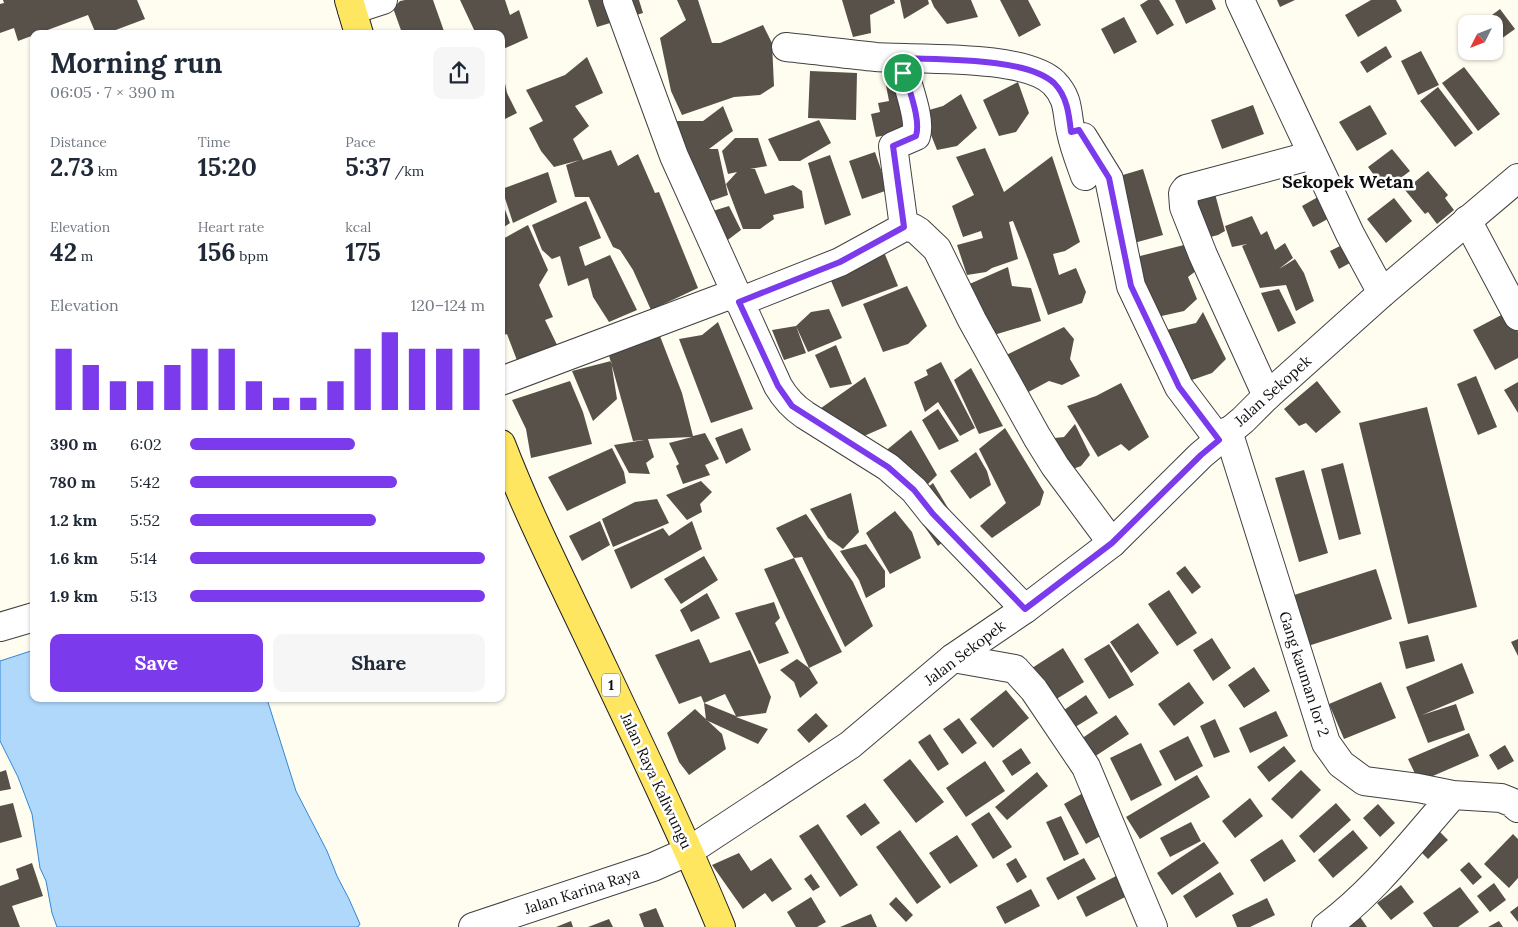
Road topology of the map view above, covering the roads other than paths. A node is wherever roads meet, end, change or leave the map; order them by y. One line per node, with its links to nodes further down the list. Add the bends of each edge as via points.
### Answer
1 (383, 0): 4 (street)
2 (617, 0): 14 (street, via 674,156)
3 (1240, 0): 8 (street)
4 (353, 15)
5 (786, 47): 6 (street)
6 (901, 58): 7 (street, via 1001,62 1033,72 1053,82 1062,93); 12 (street, via 918,121 916,136 893,146)
7 (1075, 131): 9 (street); 18 (street, Gang kauman lor 2, via 1109,178 1131,286 1179,387)
8 (1313, 155): 13 (street); 17 (street, via 1186,189 1183,193 1184,207 1203,256)
9 (1085, 176)
10 (1518, 178): 11 (street, Jalan Sekopek)
11 (1467, 220): 13 (street, Jalan Sekopek); 15 (street)
12 (904, 227): 14 (street, via 840,262); 20 (street, via 918,231 937,249 972,320 1037,436)
13 (1382, 293): 17 (street, Jalan Sekopek)
14 (737, 298): 16 (street); 21 (street, via 778,386 792,406 888,467 914,490)
15 (1518, 316)
16 (505, 381)
17 (1267, 396): 18 (street, Jalan Sekopek)
18 (1219, 440): 20 (street, Jalan Sekopek); 25 (street, Gang kauman lor 2, via 1326,743 1341,764 1364,780)
19 (506, 472): 27 (main road, Jalan Raya Kaliwungu / 1)
20 (1112, 543): 21 (street, Jalan Sekopek)
21 (1025, 609): 24 (street, Jalan Sekopek)
22 (30, 617): 23 (street)
23 (0, 627)
24 (953, 658): 27 (street, Jalan Sekopek, via 850,745); 30 (street, via 1015,669 1034,690 1086,767)
25 (1453, 795): 26 (street, Gang kauman lor 2, via 1501,798); 31 (street, via 1367,892)
26 (1518, 808)
27 (689, 851): 28 (street, Jalan Karina Raya, via 653,867); 29 (main road, Jalan Raya Kaliwungu / 1)
28 (474, 927)
29 (721, 927)
30 (1154, 927)
31 (1326, 927)

